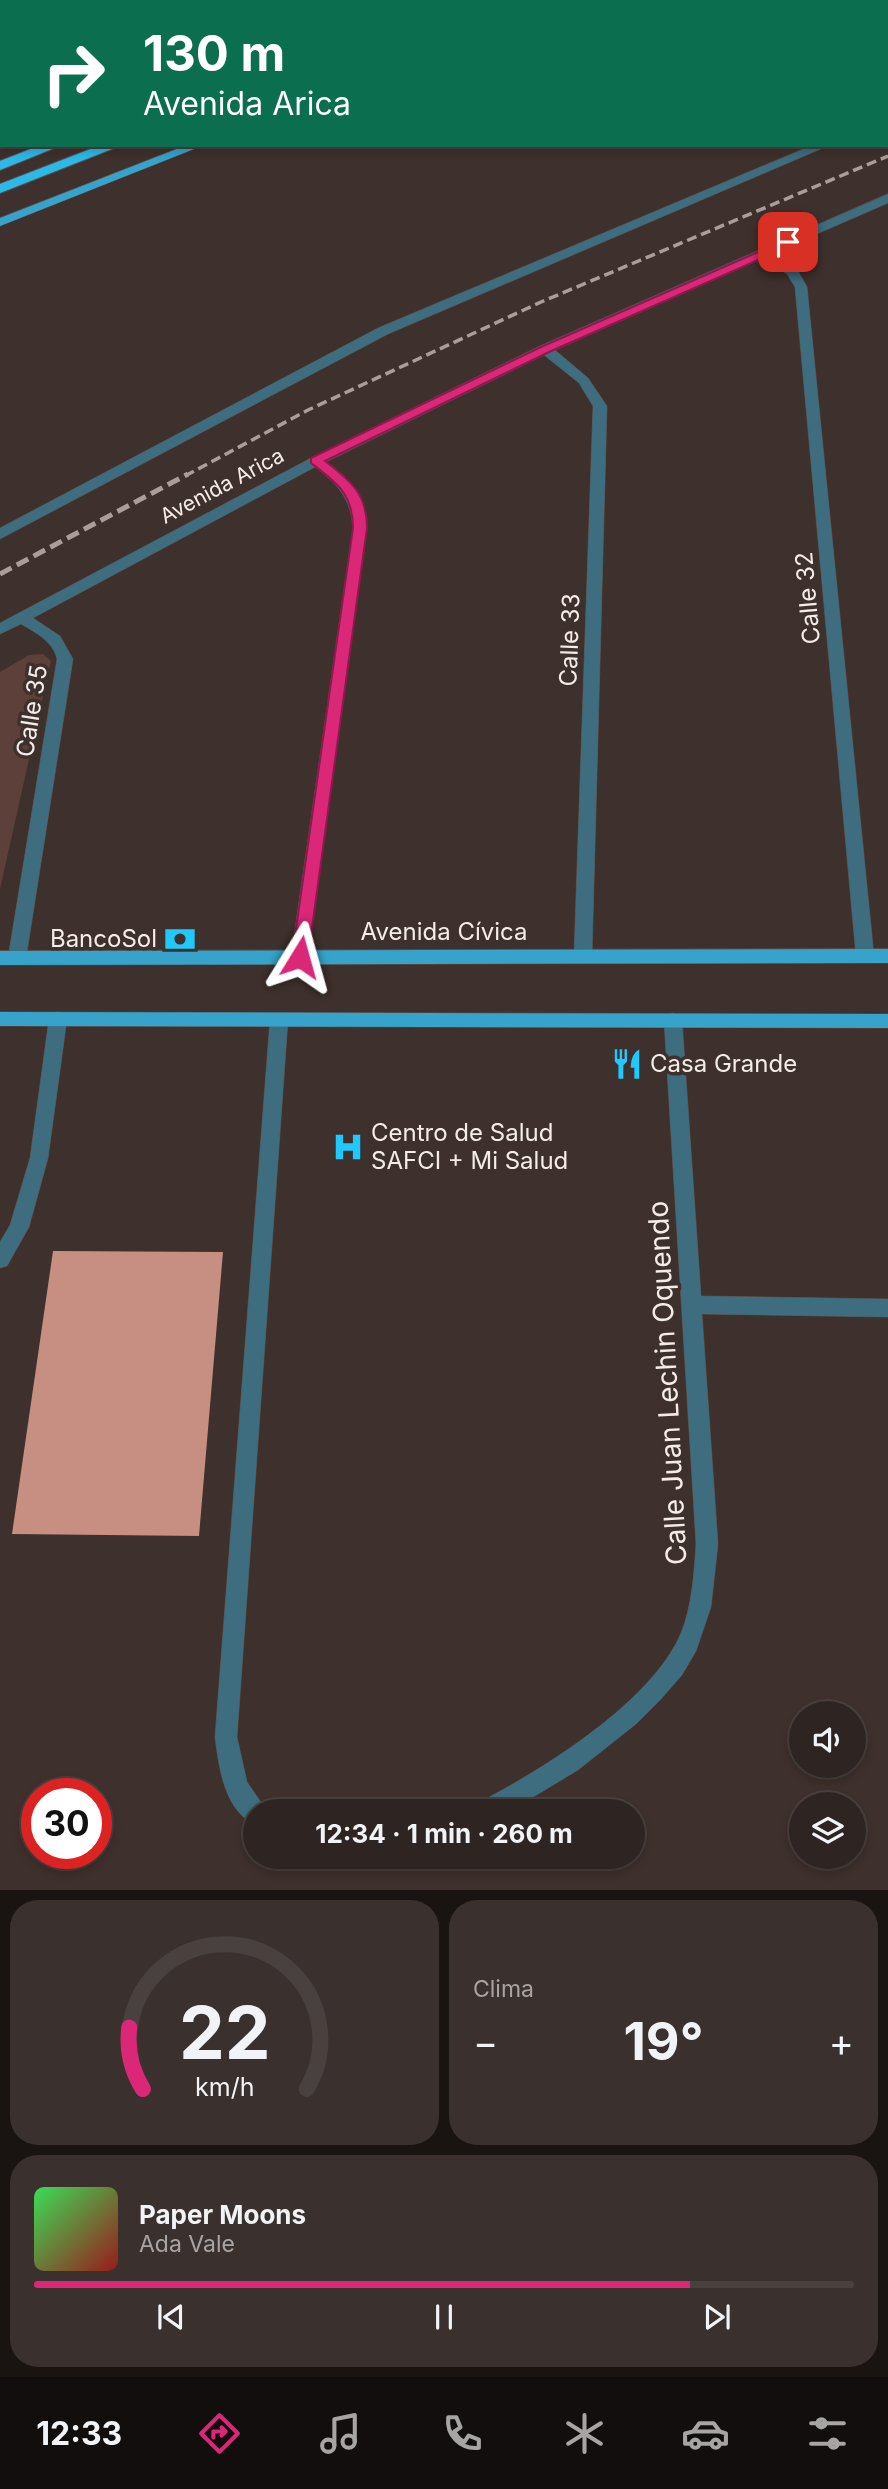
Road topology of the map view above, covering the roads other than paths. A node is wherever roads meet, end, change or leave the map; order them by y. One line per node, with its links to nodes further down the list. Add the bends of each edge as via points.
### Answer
1 (50, 147): 5 (highway)
2 (110, 147): 6 (highway)
3 (193, 147): 8 (main road)
4 (819, 147): 12 (street, via 383,331)
5 (0, 166)
6 (0, 189)
7 (888, 198): 9 (street, Avenida Arica)
8 (0, 222)
9 (764, 253): 10 (street, Avenida Arica); 16 (street, Calle 32, via 792,272 801,287)
10 (545, 349): 11 (street, Avenida Arica); 15 (street, Calle 33, via 592,387 600,406)
11 (316, 461): 13 (street, Avenida Arica); 18 (street, via 345,483 360,509 360,528)
12 (0, 534)
13 (20, 617): 14 (street, Avenida Arica); 19 (street, Calle 35, via 58,643 65,659)
14 (0, 629)
15 (583, 955): 16 (main road, Avenida Cívica); 18 (main road, Avenida Cívica)
16 (865, 956): 17 (main road, Avenida Cívica)
17 (888, 956)
18 (300, 957): 19 (main road, Avenida Cívica)
19 (9, 958)
20 (0, 1018): 21 (main road)
21 (58, 1019): 22 (main road); 25 (street, via 39,1158 19,1227)
22 (279, 1020): 23 (main road); 28 (street, via 226,1737 234,1783)
23 (673, 1020): 24 (main road); 26 (street, Calle Juan Lechin Oquendo)
24 (888, 1021)
25 (0, 1260)
26 (693, 1306): 27 (street); 29 (street, Calle Juan Lechin Oquendo, via 707,1544 699,1615 687,1646 654,1690 606,1735 555,1773)
27 (888, 1308)
28 (243, 1799)
29 (508, 1799)

